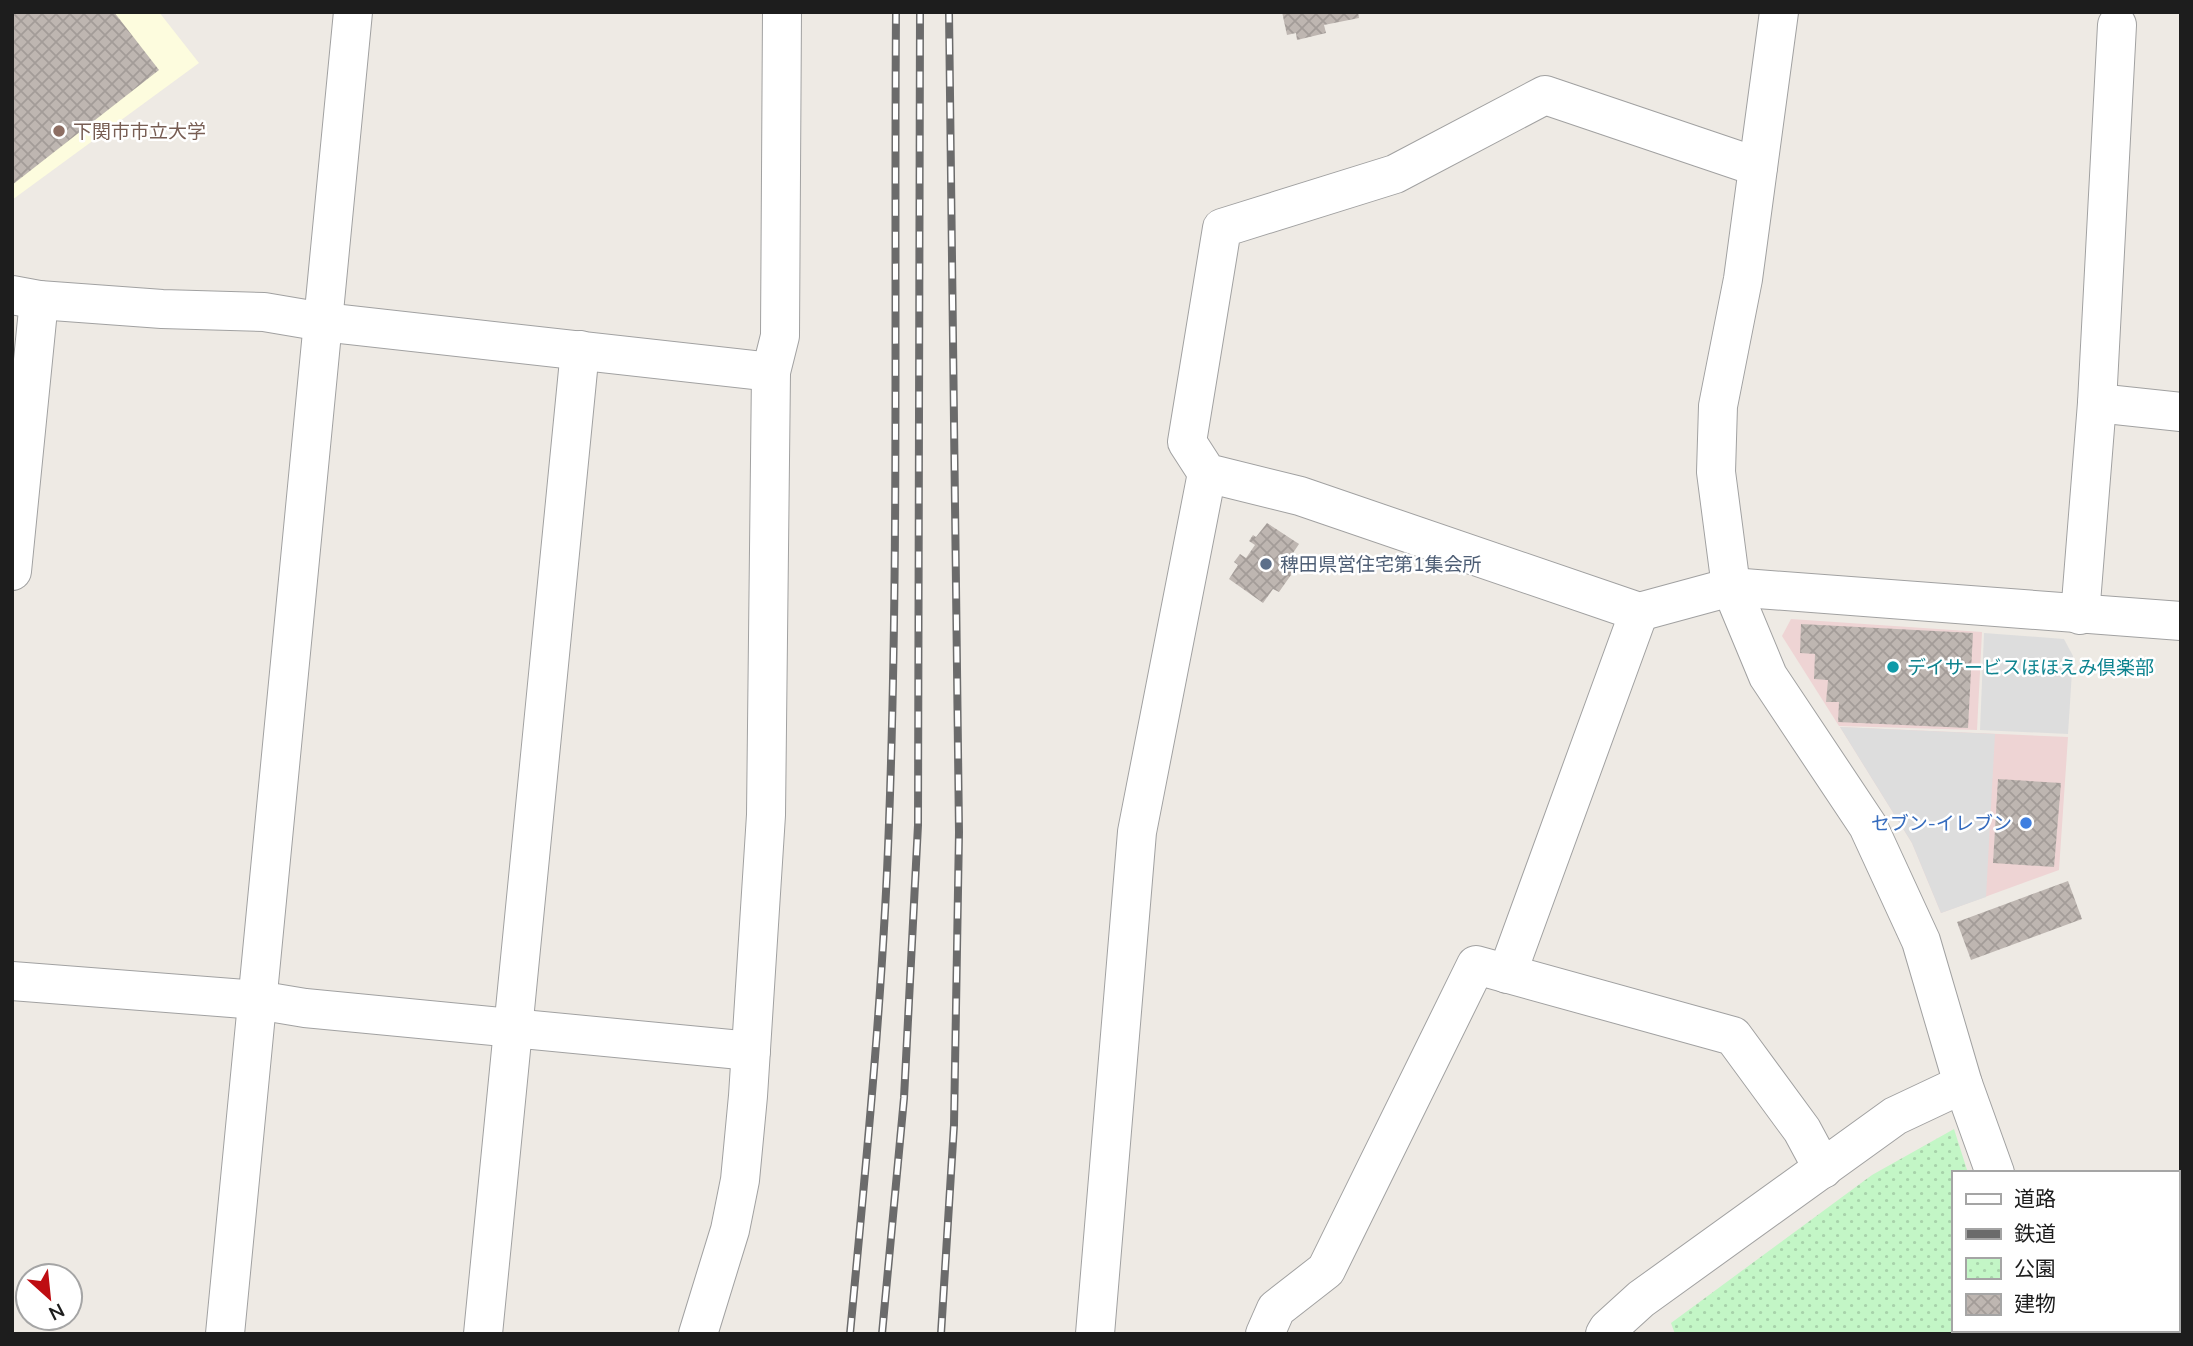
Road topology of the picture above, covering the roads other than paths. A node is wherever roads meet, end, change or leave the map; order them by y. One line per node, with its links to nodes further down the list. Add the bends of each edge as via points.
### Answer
1 (353, 12): 7 (street)
2 (782, 12): 9 (street, via 780,336)
3 (1779, 12): 5 (street)
4 (2118, 25): 10 (street)
5 (1758, 167): 12 (street, via 1545,95 1395,174 1222,228 1187,442); 14 (street, via 1743,279 1718,406 1716,472)
6 (25, 298): 7 (street, via 264,312); 13 (street)
7 (323, 322): 8 (street); 20 (street)
8 (580, 350): 9 (street); 21 (street)
9 (771, 372): 22 (street, via 765,814)
10 (2097, 403): 11 (street); 16 (street)
11 (2181, 412)
12 (1208, 473): 15 (street, via 1300,496); 29 (street, via 1137,832)
13 (12, 572)
14 (1731, 587): 15 (street); 16 (street); 23 (street, via 1768,676 1868,826 1921,942)
15 (1639, 612): 18 (street)
16 (2080, 615): 17 (street)
17 (2181, 621)
18 (1507, 974): 24 (street, via 1733,1037 1802,1130); 30 (street, via 1476,965 1325,1270 1276,1309)
19 (12, 981): 20 (street)
20 (257, 1000): 21 (street); 26 (street)
21 (511, 1030): 22 (street); 27 (street)
22 (751, 1051): 28 (street, via 740,1180 730,1230)
23 (1963, 1084): 24 (street, via 1895,1116); 25 (street)
24 (1823, 1169): 31 (street, via 1641,1299)
25 (1994, 1171)
26 (226, 1334)
27 (483, 1334)
28 (698, 1334)
29 (1096, 1334)
30 (1265, 1334)
31 (1605, 1334)

